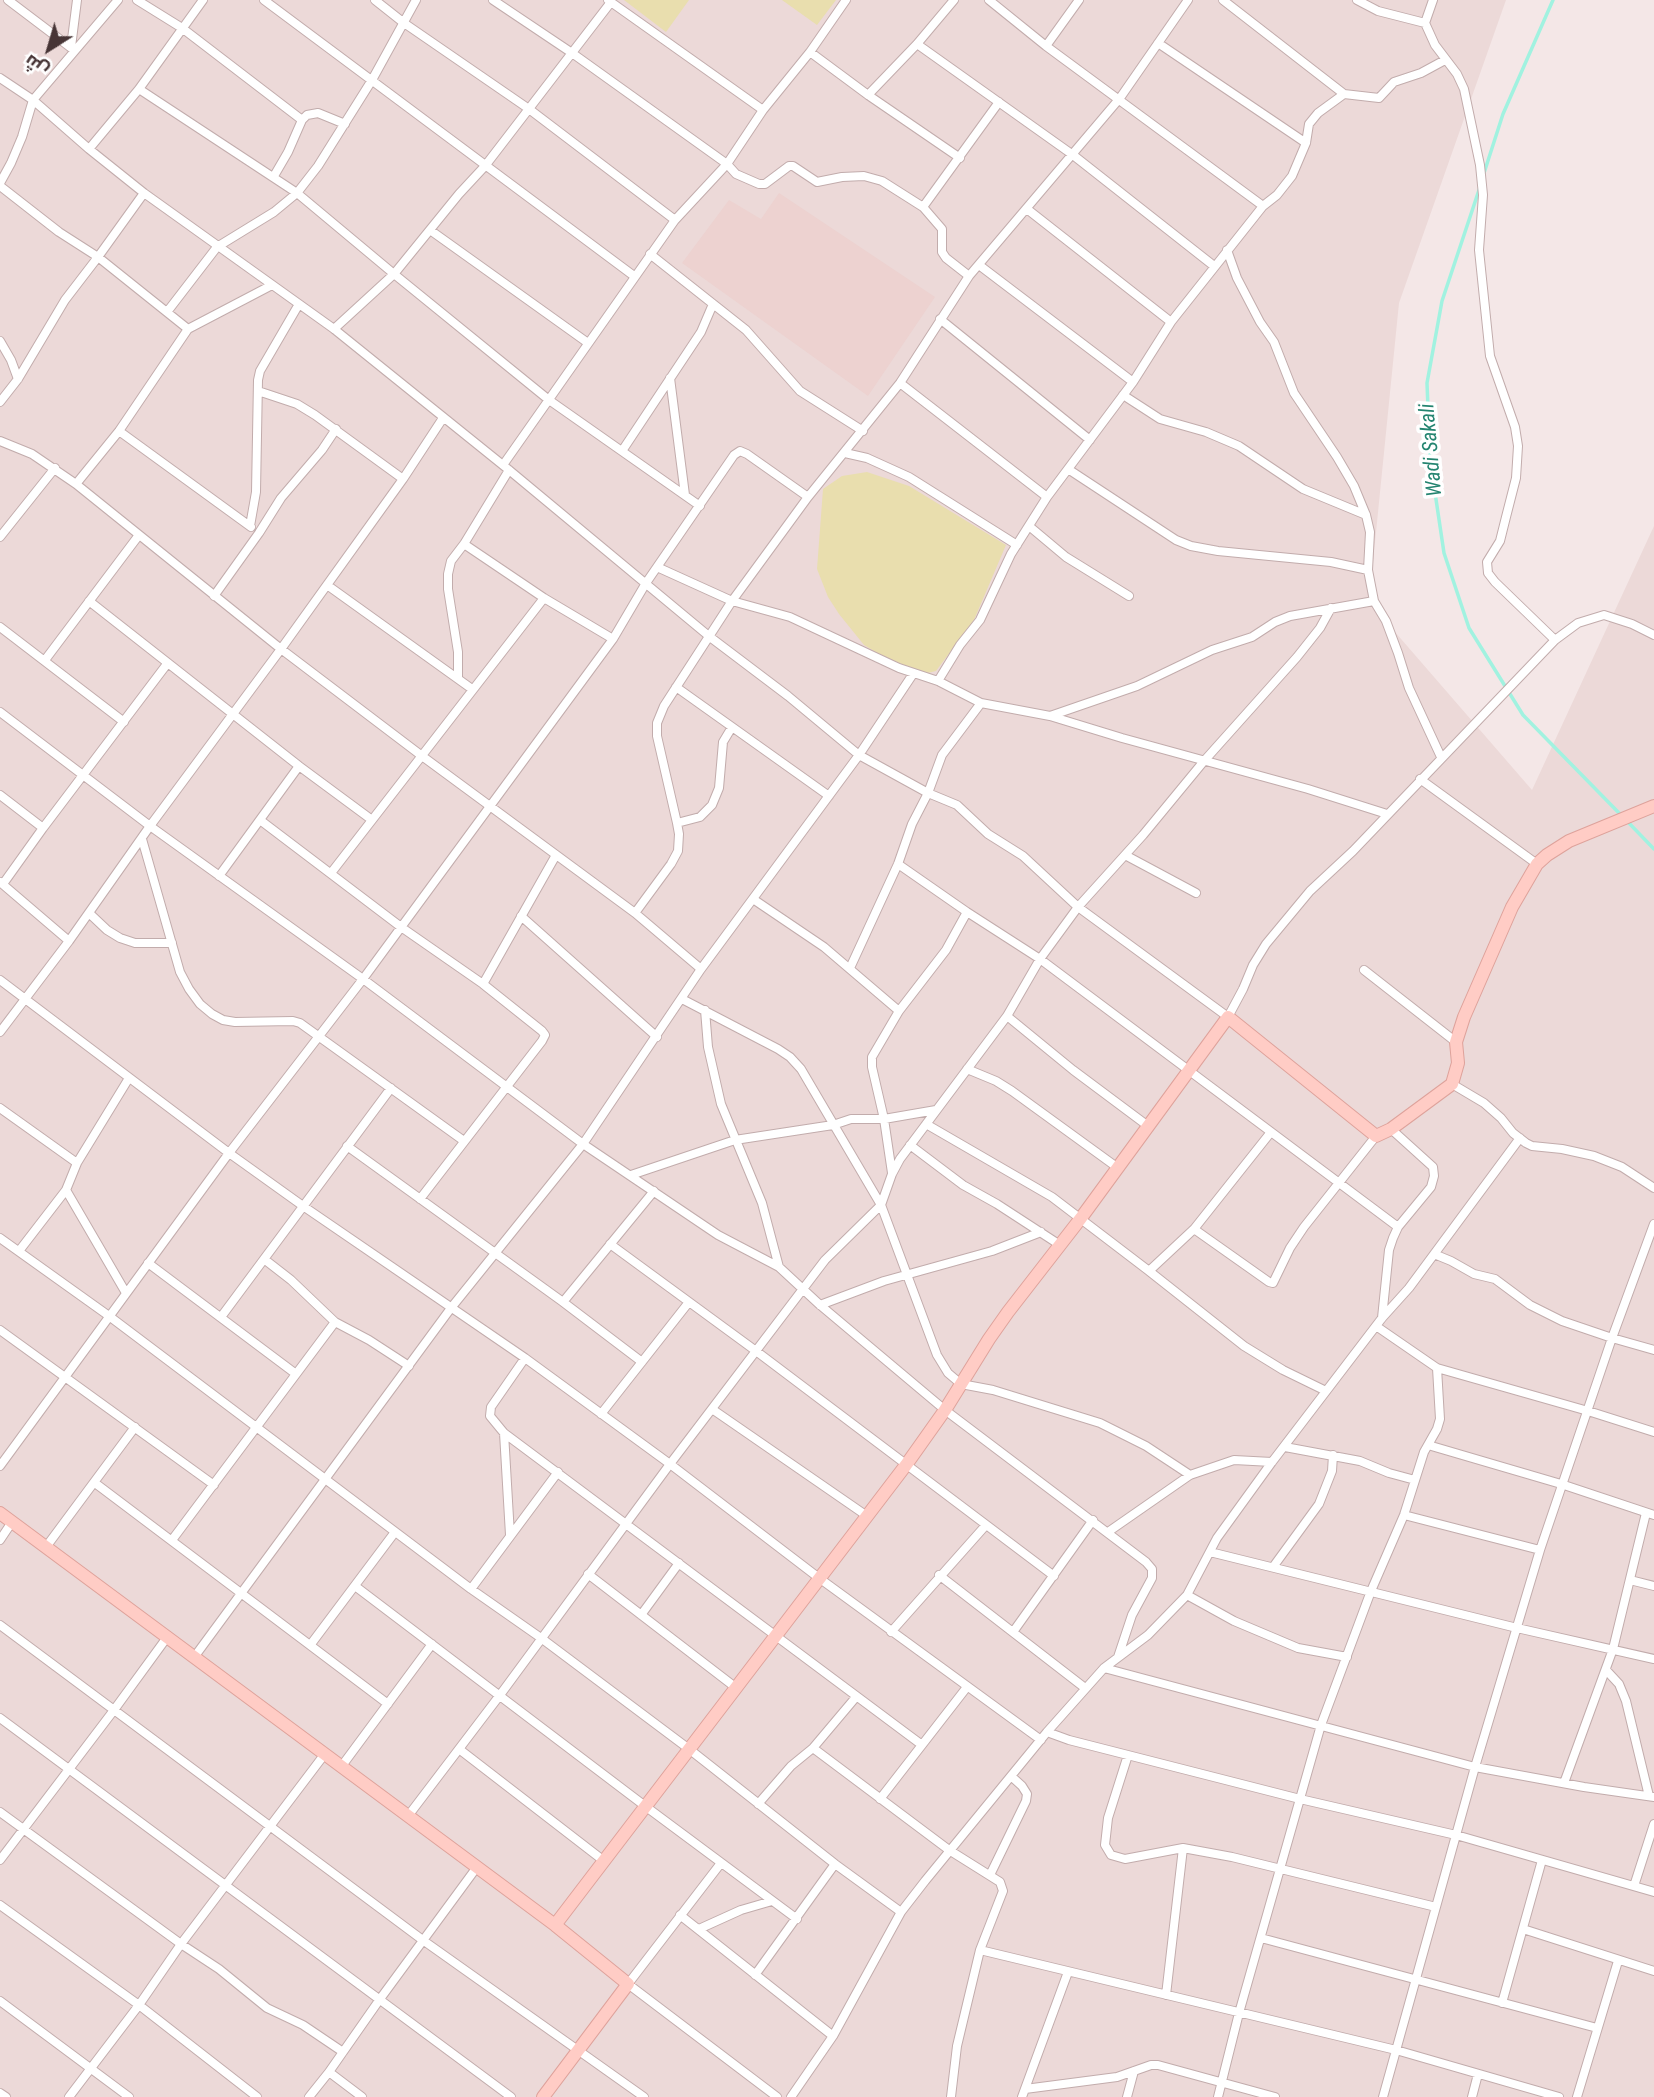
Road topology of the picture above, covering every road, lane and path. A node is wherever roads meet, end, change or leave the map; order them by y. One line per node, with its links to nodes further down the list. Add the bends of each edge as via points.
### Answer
1 (8, 0): 25 (street)
2 (77, 0): 25 (street)
3 (118, 0): 25 (street)
4 (137, 0): 21 (street)
5 (203, 0): 21 (street)
6 (264, 0): 30 (street)
7 (375, 0): 19 (street)
8 (416, 0): 19 (street)
9 (493, 0): 27 (street)
10 (846, 0): 26 (street)
11 (954, 0): 23 (street)
12 (989, 0): 24 (street)
13 (1079, 0): 24 (street)
14 (1188, 0): 22 (street)
15 (1223, 0): 32 (street)
16 (1357, 0): 20 (street)
17 (1433, 0): 20 (street)
18 (610, 1): 27 (street); 38 (street)
19 (404, 23): 30 (street); 37 (street)
20 (1425, 23): 28 (street)
21 (181, 28): 31 (street); 39 (street)
22 (1158, 43): 34 (street); 41 (street)
23 (917, 44): 33 (street); 36 (street)
24 (1046, 46): 34 (street)
25 (73, 49): 35 (street)
26 (810, 52): 33 (street); 38 (street)
27 (572, 53): 37 (street); 45 (street)
28 (1445, 60): 32 (street, via 1394,82 1378,98); 123 (street, via 1464,89 1480,164 1479,250 1490,356 1518,446 1516,478 1500,541 1487,562 1489,573)
29 (0, 78): 35 (street)
30 (372, 80): 40 (street); 46 (street)
31 (139, 89): 42 (street); 47 (street)
32 (1344, 94): 41 (street, via 1310,124)
33 (869, 95): 44 (street)
34 (1120, 98): 43 (street); 51 (street)
35 (33, 100): 42 (street); 48 (street)
36 (999, 102): 43 (street); 44 (street)
37 (529, 109): 46 (street); 54 (street)
38 (763, 110): 45 (street)
39 (302, 120): 40 (street, via 318,113); 47 (street)
40 (345, 124): 50 (street)
41 (1306, 143): 51 (street, via 1292,176)
42 (89, 149): 49 (street)
43 (1073, 155): 53 (street); 61 (street)
44 (960, 158): 52 (street)
45 (727, 164): 52 (street, via 736,174 759,184 789,166 817,182 873,178); 54 (street)
46 (485, 166): 55 (street); 63 (street)
47 (274, 176): 50 (street)
48 (0, 184): 59 (street)
49 (144, 193): 56 (street); 59 (street)
50 (297, 193): 56 (street); 62 (street)
51 (1263, 206): 57 (street)
52 (923, 207): 64 (street, via 942,229 946,258)
53 (1027, 209): 60 (street); 70 (street)
54 (675, 220): 58 (street)
55 (430, 230): 62 (street); 74 (street)
56 (217, 247): 65 (street); 68 (street)
57 (1227, 250): 61 (street); 100 (street, via 1237,278 1274,342 1294,393 1337,457)
58 (650, 254): 63 (street); 67 (street)
59 (98, 257): 68 (street); 76 (street, via 54,317)
60 (979, 265): 64 (street); 77 (street)
61 (1214, 266): 70 (street)
62 (394, 274): 72 (street); 81 (street)
63 (634, 276): 74 (street)
64 (969, 276): 69 (street)
65 (272, 285): 66 (street); 71 (street)
66 (299, 304): 72 (street); 79 (street, via 260,371)
67 (713, 304): 75 (street, via 701,332); 86 (street, via 746,330 800,391)
68 (167, 312): 71 (street)
69 (940, 319): 78 (street); 87 (street)
70 (1171, 322): 77 (street)
71 (188, 329): 85 (street)
72 (334, 329): 83 (street)
73 (0, 341): 76 (street)
74 (588, 343): 81 (street)
75 (670, 378): 89 (street); 96 (street)
76 (18, 379): 82 (street)
77 (1133, 382): 80 (street)
78 (900, 383): 86 (street); 98 (street)
79 (258, 391): 84 (street, via 297,404); 101 (street, via 256,492)
80 (1123, 395): 87 (street); 100 (street, via 1160,419 1239,446 1303,489)
81 (550, 400): 89 (street); 92 (street)
82 (0, 401)
83 (443, 418): 92 (street); 94 (street)
84 (336, 429): 94 (street); 103 (street, via 281,498)
85 (119, 431): 95 (street); 101 (street)
86 (863, 431): 90 (street)
87 (1090, 440): 93 (street)
88 (0, 441): 91 (street)
89 (622, 451): 96 (street)
90 (845, 453): 97 (street); 107 (street, via 909,477)
91 (55, 468): 95 (street); 105 (street)
92 (506, 468): 106 (street); 110 (street)
93 (1068, 469): 98 (street); 109 (street, via 1191,546)
94 (403, 479): 111 (street)
95 (76, 484): 104 (street)
96 (685, 495): 99 (street)
97 (808, 497): 99 (street, via 740,451); 116 (street)
98 (1047, 498): 102 (street)
99 (699, 506): 108 (street)
100 (1366, 515): 109 (street)
101 (250, 526): 103 (street)
102 (1029, 526): 107 (street); 113 (street, via 1066,558)
103 (260, 533): 112 (street)
104 (139, 535): 112 (street); 115 (street)
105 (0, 537)
106 (464, 544): 114 (street); 128 (street, via 448,574)
107 (1017, 545): 129 (street, via 980,620)
108 (657, 567): 110 (street); 116 (street)
109 (1368, 570): 117 (street)
110 (646, 583): 121 (street); 122 (street)
111 (327, 585): 124 (street); 128 (street)
112 (214, 596): 124 (street)
113 (1129, 596)
114 (544, 598): 122 (street); 131 (street)
115 (89, 601): 125 (street); 126 (street)
116 (732, 601): 121 (street); 127 (street, via 790,617)
117 (1374, 601): 118 (street); 140 (street)
118 (1331, 608): 135 (street, via 1283,619 1137,686); 141 (street, via 1297,657)
119 (0, 628): 125 (street)
120 (1654, 635): 123 (street, via 1604,615 1578,623)
121 (710, 637): 130 (street); 138 (street)
122 (614, 639): 149 (street)
123 (1555, 640): 140 (street)
124 (281, 649): 134 (street); 139 (street)
125 (45, 660): 136 (street)
126 (167, 664): 134 (street); 136 (street)
127 (913, 674): 129 (street); 138 (street)
128 (458, 678): 131 (street)
129 (938, 681): 132 (street)
130 (676, 687): 137 (street); 153 (street, via 656,723)
131 (472, 689): 139 (street)
132 (981, 703): 135 (street); 145 (street, via 942,755)
133 (0, 712): 143 (street)
134 (233, 714): 142 (street); 154 (street)
135 (1051, 716): 141 (street)
136 (124, 722): 143 (street)
137 (732, 727): 147 (street); 153 (street, via 723,742 719,788 712,805 700,817)
138 (859, 755): 145 (street); 147 (street)
139 (422, 756): 149 (street); 152 (street)
140 (1441, 757): 144 (street)
141 (1204, 761): 150 (street); 158 (street)
142 (299, 766): 151 (street); 152 (street)
143 (83, 776): 154 (street); 155 (street)
144 (1420, 779): 150 (street); 160 (street)
145 (928, 793): 159 (street); 166 (street, via 957,805)
146 (0, 795): 155 (street)
147 (829, 796): 165 (street)
148 (1654, 806): 160 (street, via 1569,841)
149 (490, 807): 157 (street); 171 (street)
150 (1387, 814): 186 (street, via 1310,891 1266,944)
151 (260, 820): 161 (street); 162 (street)
152 (372, 820): 161 (street)
153 (677, 823): 169 (street, via 678,851)
154 (150, 827): 156 (street); 162 (street)
155 (43, 828): 163 (street)
156 (142, 839): 168 (street); 173 (street)
157 (556, 855): 169 (street); 170 (street)
158 (1125, 855): 164 (street); 166 (street)
159 (898, 864): 167 (street); 175 (street)
160 (1537, 864): 190 (street, via 1512,906)
161 (331, 873): 171 (street)
162 (219, 876): 178 (street)
163 (1, 883): 172 (street)
164 (1196, 893)
165 (753, 899): 175 (street); 176 (street)
166 (1079, 907): 174 (street); 186 (street)
167 (967, 912): 174 (street); 184 (street, via 946,950)
168 (89, 913): 172 (street); 173 (street, via 107,930 135,943)
169 (635, 913): 176 (street)
170 (521, 916): 180 (street); 189 (street)
171 (401, 927): 178 (street); 180 (street)
172 (69, 941): 181 (street)
173 (172, 943): 188 (street, via 189,989 212,1014 235,1022 293,1021)
174 (1040, 959): 185 (street); 192 (street)
175 (850, 968): 184 (street)
176 (701, 969): 182 (street)
177 (1364, 970): 190 (street)
178 (363, 979): 188 (street); 195 (street)
179 (0, 980): 181 (street)
180 (483, 984): 195 (street, via 545,1035)
181 (25, 999): 187 (street); 193 (street)
182 (682, 999): 183 (street); 189 (street)
183 (705, 1010): 201 (street, via 790,1057); 207 (street, via 716,1087)
184 (899, 1011): 199 (street, via 872,1057)
185 (1007, 1016): 191 (street); 202 (street)
186 (1228, 1017): 192 (street); 205 (street)
187 (0, 1032)
188 (318, 1035): 196 (street); 212 (street)
189 (657, 1037): 209 (street)
190 (1456, 1042): 194 (street, via 1458,1063)
191 (967, 1069): 198 (street); 214 (street, via 1012,1091)
192 (1189, 1071): 202 (street); 204 (street)
193 (129, 1078): 212 (street); 213 (street)
194 (1452, 1084): 203 (street); 206 (street, via 1484,1102)
195 (507, 1087): 208 (street); 209 (street)
196 (391, 1088): 208 (street); 211 (street)
197 (0, 1108): 213 (street)
198 (936, 1110): 199 (street); 200 (street)
199 (884, 1119): 201 (street, via 851,1119); 215 (street)
200 (926, 1124): 210 (street); 224 (street)
201 (833, 1125): 207 (street); 223 (street)
202 (1148, 1126): 214 (street)
203 (1391, 1129): 205 (street); 226 (street, via 1433,1167 1434,1176 1431,1187)
204 (1271, 1132): 217 (street); 227 (street)
205 (1376, 1136): 217 (street)
206 (1520, 1138): 218 (street, via 1532,1146 1594,1156); 234 (street)
207 (735, 1140): 216 (street); 237 (street, via 762,1203)
208 (464, 1141): 221 (street)
209 (583, 1144): 216 (street); 233 (street)
210 (910, 1145): 215 (street); 228 (street, via 962,1185)
211 (347, 1146): 221 (street); 222 (street)
212 (229, 1153): 222 (street); 236 (street)
213 (77, 1163): 219 (street)
214 (1118, 1168): 224 (street)
215 (892, 1174): 223 (street)
216 (631, 1175): 220 (street)
217 (1338, 1183): 226 (street); 227 (street, via 1297,1237 1273,1283)
218 (1654, 1188)
219 (66, 1190): 232 (street); 241 (street)
220 (654, 1191): 230 (street); 237 (street, via 718,1235)
221 (420, 1199): 233 (street)
222 (303, 1206): 235 (street); 245 (street)
223 (881, 1206): 239 (street); 240 (street, via 838,1246)
224 (1081, 1218): 231 (street); 238 (street)
225 (1654, 1224): 252 (street)
226 (1398, 1227): 248 (street, via 1389,1250)
227 (1194, 1229): 238 (street)
228 (1041, 1232): 231 (street); 239 (street)
229 (0, 1238): 232 (street)
230 (610, 1244): 242 (street); 243 (street)
231 (1060, 1245): 261 (street)
232 (19, 1251): 246 (street)
233 (495, 1253): 242 (street); 245 (street)
234 (1434, 1254): 248 (street); 252 (street, via 1495,1279 1543,1313)
235 (264, 1259): 247 (street); 249 (street)
236 (148, 1262): 241 (street); 247 (street)
237 (779, 1267): 240 (street)
238 (1149, 1271): 262 (street, via 1244,1346)
239 (908, 1276): 244 (street); 261 (street, via 937,1355)
240 (803, 1290): 244 (street); 254 (street)
241 (126, 1293): 246 (street)
242 (563, 1302): 256 (street)
243 (689, 1302): 254 (street); 256 (street)
244 (821, 1305): 264 (street)
245 (451, 1308): 255 (street); 257 (street)
246 (109, 1316): 260 (street); 268 (street)
247 (221, 1317): 259 (street)
248 (1382, 1318): 250 (street)
249 (335, 1322): 257 (street); 259 (street)
250 (1376, 1326): 258 (street); 262 (street)
251 (0, 1330): 260 (street)
252 (1612, 1338): 253 (street); 265 (street)
253 (1654, 1350)
254 (756, 1351): 263 (street); 276 (street)
255 (525, 1358): 266 (street); 270 (street, via 491,1407 490,1416)
256 (642, 1362): 266 (street)
257 (409, 1366): 280 (street)
258 (1437, 1368): 265 (street); 271 (street, via 1440,1419)
259 (296, 1374): 268 (street)
260 (66, 1377): 267 (street); 277 (street)
261 (961, 1384): 264 (street); 279 (street, via 1100,1423)
262 (1326, 1391): 272 (street)
263 (712, 1409): 275 (street); 288 (street)
264 (945, 1410): 276 (street); 289 (street)
265 (1588, 1411): 269 (street); 283 (street)
266 (601, 1414): 275 (street)
267 (135, 1427): 282 (street); 284 (street)
268 (256, 1428): 280 (street); 284 (street)
269 (1654, 1432)
270 (504, 1433): 278 (street); 295 (street)
271 (1428, 1445): 281 (street); 283 (street)
272 (1284, 1447): 273 (street); 274 (street)
273 (1333, 1455): 281 (street); 302 (street, via 1319,1504)
274 (1272, 1462): 279 (street, via 1234,1460); 300 (street)
275 (670, 1464): 291 (street); 306 (street)
276 (906, 1465): 288 (street); 292 (street)
277 (0, 1466)
278 (558, 1472): 291 (street); 295 (street)
279 (1189, 1475): 294 (street)
280 (325, 1479): 293 (street); 312 (street)
281 (1415, 1480): 287 (street)
282 (95, 1483): 297 (street); 298 (street)
283 (1561, 1484): 286 (street); 299 (street)
284 (214, 1485): 297 (street)
285 (0, 1513): 290 (street)
286 (1650, 1514): 307 (street)
287 (1404, 1515): 299 (street); 311 (street)
288 (867, 1516): 306 (street)
289 (1093, 1520): 294 (street); 305 (street)
290 (12, 1522): 296 (street); 298 (street)
291 (626, 1523): 301 (street); 303 (street)
292 (986, 1525): 304 (street); 305 (street)
293 (395, 1532): 308 (street); 310 (street)
294 (1108, 1532): 326 (street, via 1152,1569)
295 (510, 1536): 310 (street)
296 (0, 1540)
297 (172, 1540): 312 (street)
298 (47, 1547): 320 (street)
299 (1540, 1550): 316 (street)
300 (1210, 1552): 302 (street); 313 (street)
301 (679, 1563): 314 (street); 319 (street)
302 (1273, 1567): 311 (street)
303 (588, 1574): 314 (street); 321 (street)
304 (939, 1575): 317 (street); 318 (street)
305 (1054, 1576): 318 (street)
306 (819, 1578): 317 (street); 319 (street)
307 (1630, 1580): 309 (street); 324 (street)
308 (355, 1586): 322 (street); 323 (street)
309 (1654, 1586)
310 (471, 1588): 321 (street)
311 (1371, 1591): 316 (street); 327 (street)
312 (241, 1593): 322 (street); 325 (street)
313 (1187, 1595): 326 (street, via 1148,1635); 327 (street, via 1298,1648)
314 (641, 1615): 331 (street)
315 (0, 1625): 337 (street)
316 (1517, 1629): 324 (street); 349 (street)
317 (891, 1632): 332 (street)
318 (1013, 1632): 333 (street)
319 (775, 1635): 331 (street); 335 (street)
320 (168, 1636): 325 (street); 337 (street)
321 (541, 1638): 334 (street); 345 (street)
322 (311, 1644): 336 (street)
323 (432, 1644): 334 (street); 336 (street)
324 (1613, 1649): 328 (street); 330 (street)
325 (195, 1656): 346 (street)
326 (1118, 1657): 329 (street)
327 (1347, 1657): 339 (street)
328 (1654, 1659)
329 (1104, 1668): 333 (street); 339 (street)
330 (1606, 1670): 352 (street); 353 (street, via 1619,1684 1626,1702)
331 (735, 1687): 345 (street)
332 (967, 1688): 341 (street); 342 (street)
333 (1086, 1688): 340 (street)
334 (500, 1695): 344 (street); 357 (street)
335 (856, 1697): 342 (street); 343 (street)
336 (388, 1704): 348 (street)
337 (114, 1710): 350 (street); 361 (street)
338 (0, 1718): 350 (street)
339 (1321, 1725): 349 (street); 355 (street)
340 (1047, 1732): 341 (street); 347 (street)
341 (1041, 1740): 351 (street)
342 (922, 1745): 354 (street)
343 (813, 1748): 354 (street); 356 (street)
344 (459, 1749): 359 (street); 368 (street)
345 (688, 1749): 356 (street); 357 (street)
346 (324, 1755): 348 (street); 361 (street)
347 (1128, 1755): 355 (street); 364 (street, via 1110,1811 1107,1851 1125,1859)
348 (341, 1767): 359 (street)
349 (1475, 1767): 352 (street); 363 (street)
350 (70, 1769): 362 (street); 374 (street)
351 (1011, 1776): 365 (street); 373 (street, via 1023,1786 1026,1801)
352 (1564, 1783): 353 (street)
353 (1652, 1796)
354 (880, 1799): 365 (street)
355 (1300, 1799): 363 (street); 372 (street)
356 (758, 1804): 370 (street)
357 (645, 1806): 368 (street); 369 (street)
358 (0, 1812): 362 (street)
359 (408, 1815): 371 (street)
360 (1654, 1824): 375 (street)
361 (271, 1827): 374 (street); 387 (street)
362 (24, 1830): 366 (street); 388 (street)
363 (1456, 1835): 367 (street); 379 (street)
364 (1184, 1848): 372 (street); 396 (street)
365 (949, 1850): 373 (street); 380 (street)
366 (0, 1860)
367 (1542, 1860): 375 (street); 384 (street)
368 (604, 1861): 383 (street)
369 (722, 1863): 377 (street); 381 (street)
370 (835, 1864): 380 (street); 382 (street)
371 (477, 1867): 383 (street); 387 (street)
372 (1280, 1868): 379 (street); 386 (street)
373 (990, 1875): 389 (street, via 1003,1891)
374 (227, 1886): 388 (street); 397 (street)
375 (1634, 1886): 376 (street)
376 (1654, 1892)
377 (772, 1901): 382 (street); 385 (street)
378 (0, 1905): 400 (street)
379 (1436, 1907): 394 (street)
380 (901, 1912): 403 (street)
381 (680, 1915): 385 (street); 395 (street)
382 (797, 1919): 393 (street)
383 (555, 1925): 395 (street)
384 (1523, 1928): 390 (street); 399 (street)
385 (699, 1929): 393 (street)
386 (1261, 1938): 394 (street); 401 (street)
387 (424, 1941): 397 (street); 405 (street)
388 (181, 1944): 400 (street); 406 (street, via 267,2008 303,2025)
389 (980, 1950): 392 (street); 425 (street, via 957,2046)
390 (1618, 1961): 391 (street); 402 (street)
391 (1654, 1971)
392 (1069, 1972): 396 (street); 413 (street)
393 (755, 1975): 403 (street)
394 (1416, 1980): 399 (street); 404 (street)
395 (628, 1984): 405 (street); 423 (street)
396 (1166, 1995): 401 (street)
397 (380, 1999): 406 (street); 420 (street)
398 (0, 2001): 407 (street)
399 (1502, 2003): 402 (street)
400 (139, 2006): 407 (street); 417 (street)
401 (1240, 2013): 404 (street); 411 (street)
402 (1597, 2028): 432 (street)
403 (833, 2036): 424 (street)
404 (1396, 2050): 410 (street); 429 (street)
405 (578, 2051): 421 (street); 422 (street)
406 (342, 2052): 409 (street)
407 (92, 2069): 415 (street); 416 (street)
408 (1134, 2071): 411 (street, via 1158,2065); 413 (street); 426 (street)
409 (329, 2072): 418 (street); 419 (street)
410 (1478, 2074): 430 (street); 431 (street)
411 (1222, 2082): 427 (street); 428 (street)
412 (0, 2093): 414 (street)
413 (1024, 2093)
414 (6, 2097)
415 (69, 2097)
416 (129, 2097)
417 (257, 2097)
418 (309, 2097)
419 (362, 2097)
420 (511, 2097)
421 (543, 2097)
422 (644, 2097)
423 (777, 2097)
424 (791, 2097)
425 (951, 2097)
426 (1127, 2097)
427 (1218, 2097)
428 (1275, 2097)
429 (1383, 2097)
430 (1472, 2097)
431 (1559, 2097)
432 (1577, 2097)

